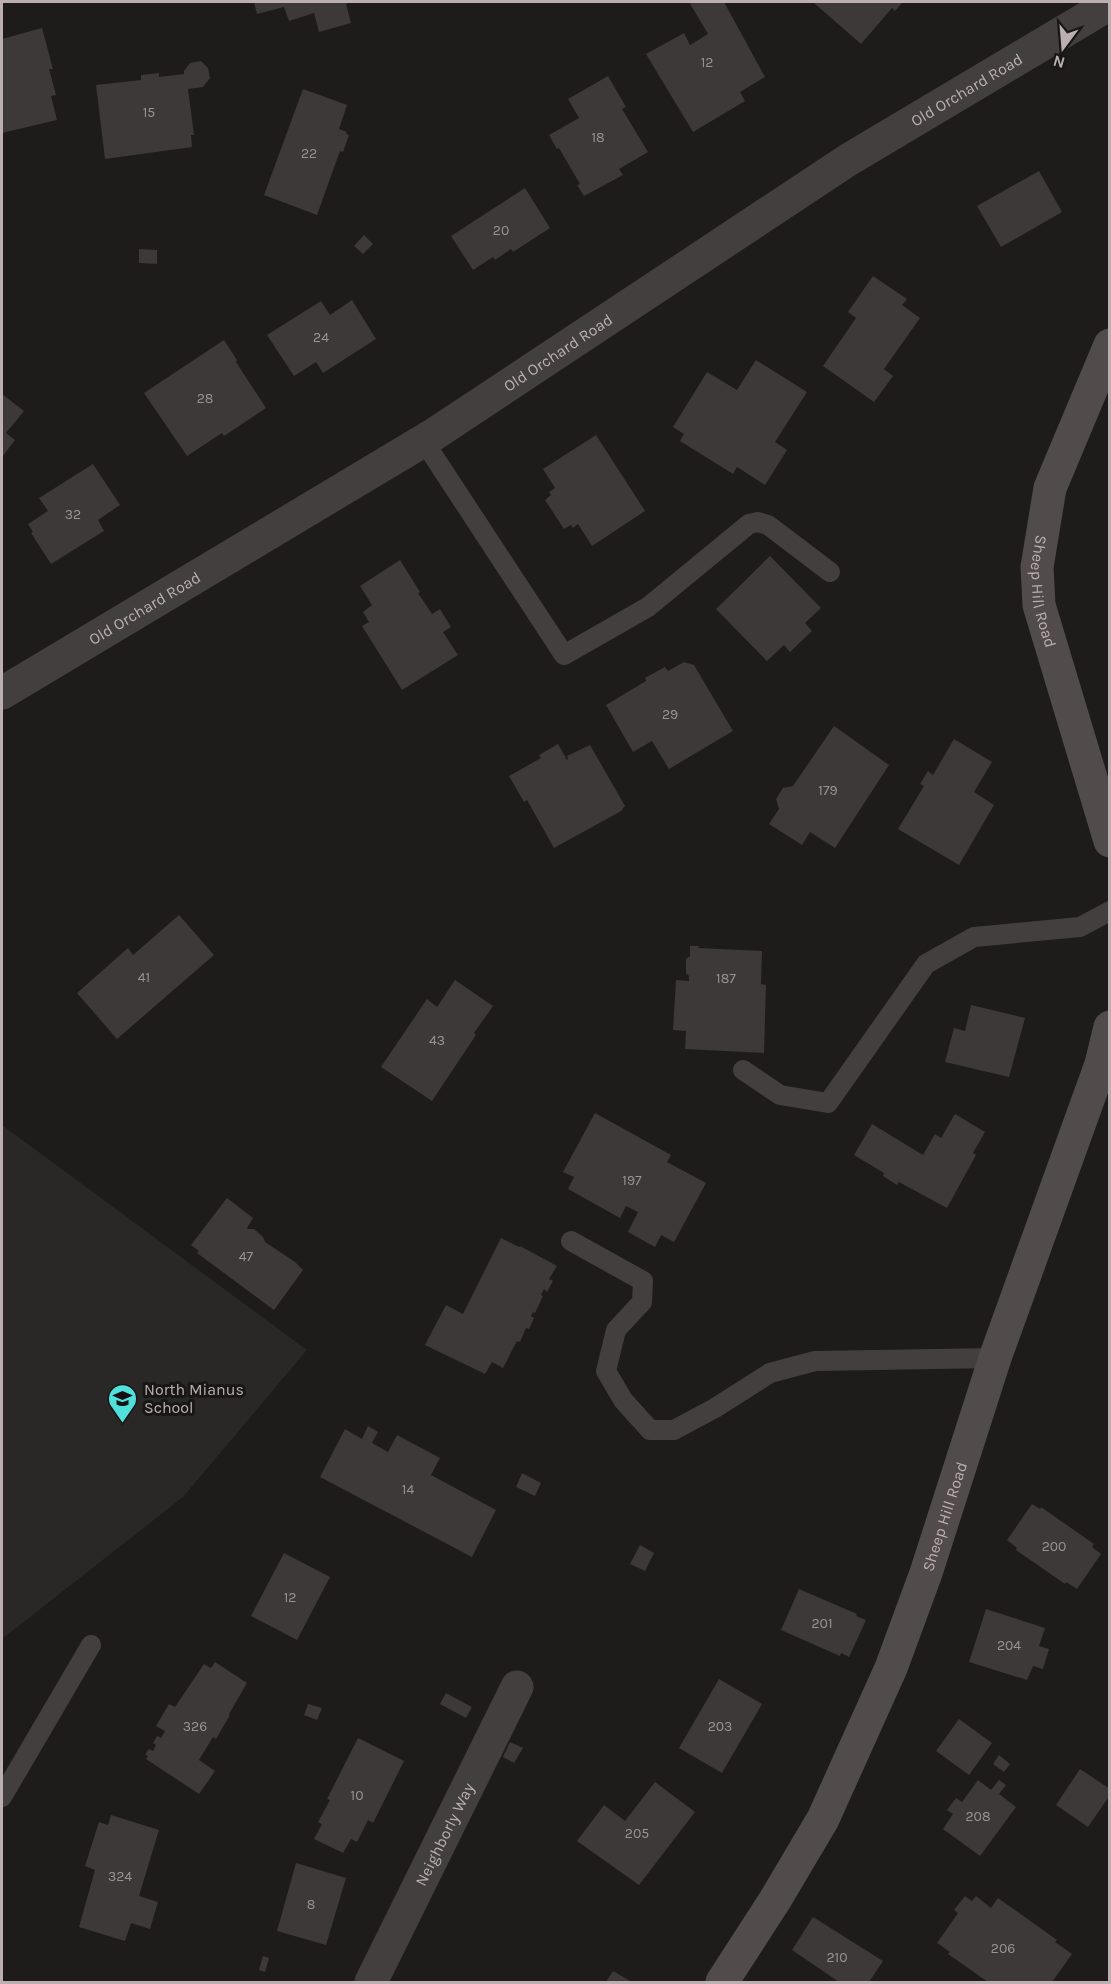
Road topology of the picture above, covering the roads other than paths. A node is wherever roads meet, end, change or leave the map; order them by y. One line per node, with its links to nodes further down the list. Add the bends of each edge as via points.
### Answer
1 (1110, 4): 3 (street, Old Orchard Road, via 848,160)
2 (1110, 345): 6 (street, Sheep Hill Road, via 1050,489 1037,567 1039,605)
3 (423, 440): 4 (lane, via 564,655 648,607 749,524 768,525); 5 (street, Old Orchard Road)
4 (830, 572)
5 (5, 684)
6 (1110, 841)
7 (1110, 911): 9 (lane, via 1080,927 974,937 926,964 828,1103 780,1095)
8 (1110, 1027): 11 (street, Sheep Hill Road, via 1101,1064)
9 (743, 1070)
10 (571, 1241): 11 (lane, via 643,1281 642,1302 616,1330 606,1371 623,1400 650,1430 674,1430 770,1373 815,1361)
11 (995, 1358): 16 (street, Sheep Hill Road, via 927,1573 891,1668 823,1819)
12 (92, 1645): 14 (lane)
13 (517, 1687): 15 (street, Neighborly Way)
14 (2, 1797)
15 (371, 1983)
16 (722, 1983)

